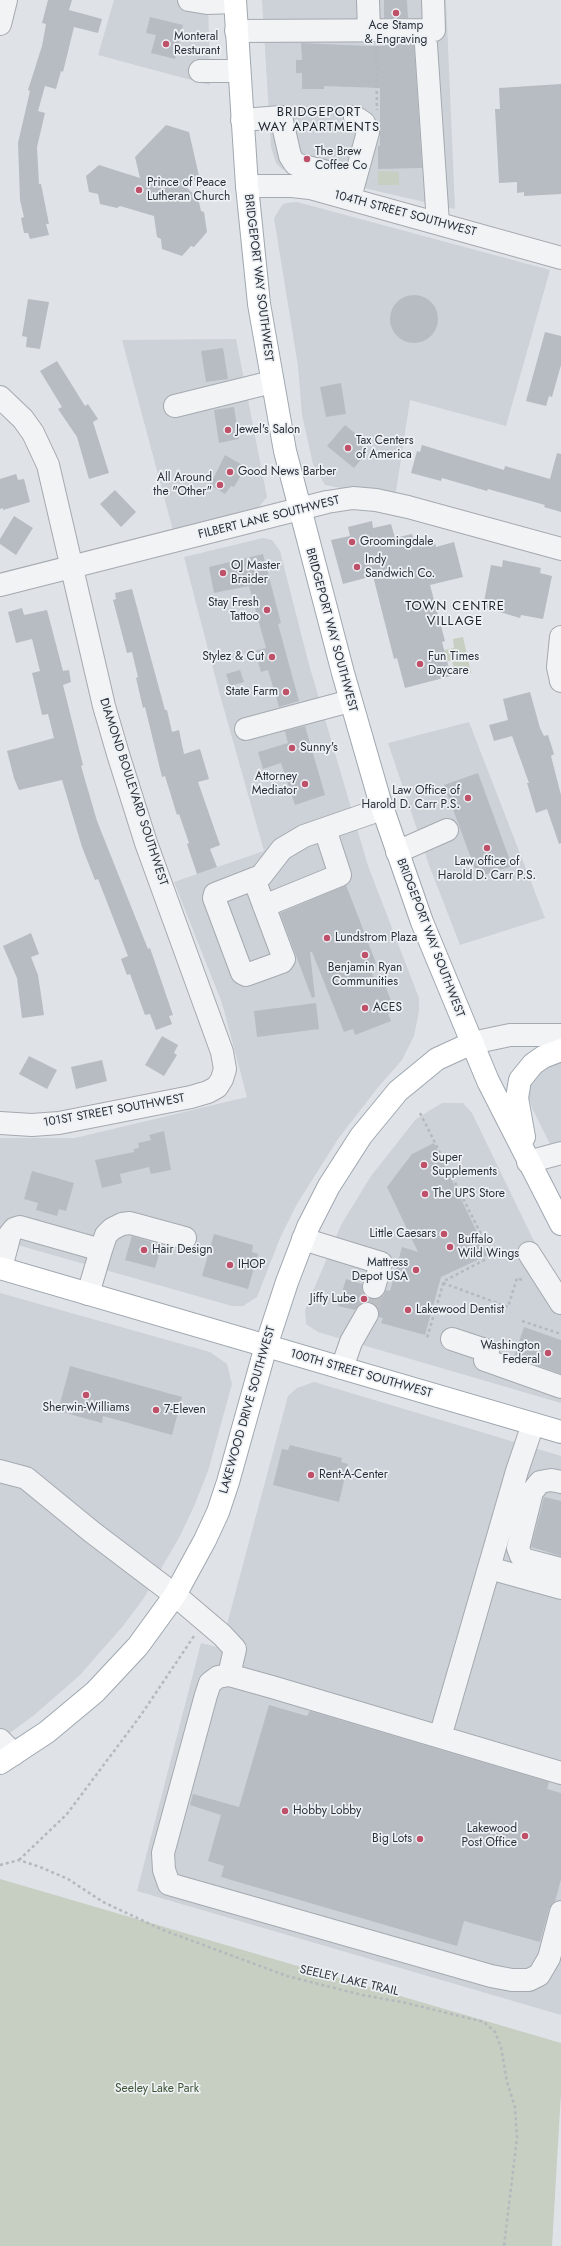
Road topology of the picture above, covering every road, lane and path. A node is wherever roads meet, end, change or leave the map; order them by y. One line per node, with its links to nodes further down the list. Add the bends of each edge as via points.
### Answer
1 (6, 0): 6 (street)
2 (189, 0): 5 (street, via 207,3)
3 (368, 0): 8 (street)
4 (433, 0): 8 (street, via 434,30)
5 (235, 1): 7 (main road, BRIDGEPORT WAY SOUTHWEST)
6 (0, 24)
7 (236, 31): 8 (street); 11 (main road, BRIDGEPORT WAY SOUTHWEST)
8 (372, 31): 13 (path)
9 (426, 45): 17 (street)
10 (200, 71): 11 (street)
11 (238, 71): 14 (main road, BRIDGEPORT WAY SOUTHWEST)
12 (355, 117): 16 (street, via 364,123 368,132)
13 (378, 118)
14 (242, 120): 15 (main road, BRIDGEPORT WAY SOUTHWEST); 16 (street, via 281,117 287,147 295,164)
15 (247, 186): 16 (street, 104TH STREET SOUTHWEST); 19 (main road, BRIDGEPORT WAY SOUTHWEST, via 259,304)
16 (352, 189): 17 (street, 104TH STREET SOUTHWEST)
17 (438, 223): 18 (street, 104TH STREET SOUTHWEST)
18 (561, 258)
19 (272, 382): 21 (street); 22 (main road, BRIDGEPORT WAY SOUTHWEST)
20 (0, 397): 24 (street, DIAMOND BOULEVARD SOUTHWEST, via 23,419 41,447 55,489)
21 (175, 406)
22 (299, 509): 23 (street, FILBERT LANE SOUTHWEST, via 364,498 408,507); 24 (street, FILBERT LANE SOUTHWEST); 28 (main road, BRIDGEPORT WAY SOUTHWEST)
23 (561, 549)
24 (72, 566): 25 (street, FILBERT LANE SOUTHWEST); 39 (street, DIAMOND BOULEVARD SOUTHWEST, via 104,706 118,754 146,843 222,1052 225,1069)
25 (0, 585)
26 (561, 637): 27 (street, via 558,666)
27 (561, 681)
28 (350, 701): 29 (street); 30 (main road, BRIDGEPORT WAY SOUTHWEST)
29 (246, 729)
30 (382, 809): 31 (street); 33 (main road, BRIDGEPORT WAY SOUTHWEST)
31 (325, 829): 34 (street, via 304,836 282,849 261,876); 35 (street, via 340,875)
32 (447, 830): 33 (street)
33 (397, 852): 37 (main road, BRIDGEPORT WAY SOUTHWEST, via 422,922)
34 (254, 879): 35 (street); 35 (street, via 213,896 244,975 283,961)
35 (264, 906)
36 (561, 1035): 37 (street, via 510,1035)
37 (472, 1044): 43 (main road, BRIDGEPORT WAY SOUTHWEST); 46 (main road, LAKEWOOD DRIVE SOUTHWEST, via 458,1048 429,1064 384,1106 329,1186)
38 (561, 1050): 43 (main road, via 533,1064 522,1074 518,1085 517,1098)
39 (222, 1079): 41 (street, 101ST STREET SOUTHWEST, via 214,1090 195,1096 59,1123)
40 (420, 1113): 51 (path, via 492,1256)
41 (0, 1123)
42 (561, 1153): 43 (street)
43 (528, 1162): 44 (main road, BRIDGEPORT WAY SOUTHWEST)
44 (561, 1224)
45 (184, 1238): 47 (street, via 130,1223 122,1224 106,1235)
46 (303, 1239): 52 (street, via 381,1263); 60 (main road, LAKEWOOD DRIVE SOUTHWEST)
47 (101, 1250): 49 (street, via 20,1228 10,1234); 53 (street)
48 (529, 1253): 54 (street)
49 (1, 1268): 53 (main road, 100TH STREET SOUTHWEST)
50 (528, 1282): 51 (path, via 517,1278 508,1307)
51 (443, 1283): 58 (path)
52 (374, 1287)
53 (88, 1294): 60 (main road, 100TH STREET SOUTHWEST)
54 (561, 1302)
55 (366, 1314): 61 (street, via 351,1342)
56 (522, 1321): 57 (path)
57 (561, 1334)
58 (427, 1338)
59 (452, 1340): 62 (street)
60 (266, 1346): 61 (main road, 100TH STREET SOUTHWEST); 71 (main road, LAKEWOOD DRIVE SOUTHWEST, via 218,1512)
61 (342, 1368): 63 (main road, 100TH STREET SOUTHWEST)
62 (561, 1387)
63 (533, 1424): 64 (main road); 65 (main road, 100TH STREET SOUTHWEST); 68 (street)
64 (561, 1424)
65 (561, 1432)
66 (0, 1471): 71 (street, via 26,1478)
67 (561, 1482): 69 (street, via 540,1482 532,1492 518,1548 526,1560)
68 (489, 1568): 70 (street); 74 (street)
69 (561, 1569)
70 (561, 1588)
71 (175, 1596): 72 (street); 75 (main road, LAKEWOOD DRIVE SOUTHWEST, via 138,1646 95,1692 47,1732)
72 (204, 1620): 73 (street, via 235,1649); 77 (path, via 150,1703 67,1814)
73 (229, 1675): 74 (street); 79 (street, via 218,1677 210,1683 176,1801 163,1853 164,1870 169,1884 512,1980 529,1980 539,1975 549,1958)
74 (440, 1737): 76 (street)
75 (5, 1752)
76 (561, 1773)
77 (19, 1860): 78 (path); 80 (path, SEELEY LAKE TRAIL, via 68,1879 103,1902 163,1930 287,1976 484,2022 495,2032 501,2047 515,2108 517,2138)
78 (0, 1865)
79 (561, 1912)
80 (504, 2246)

